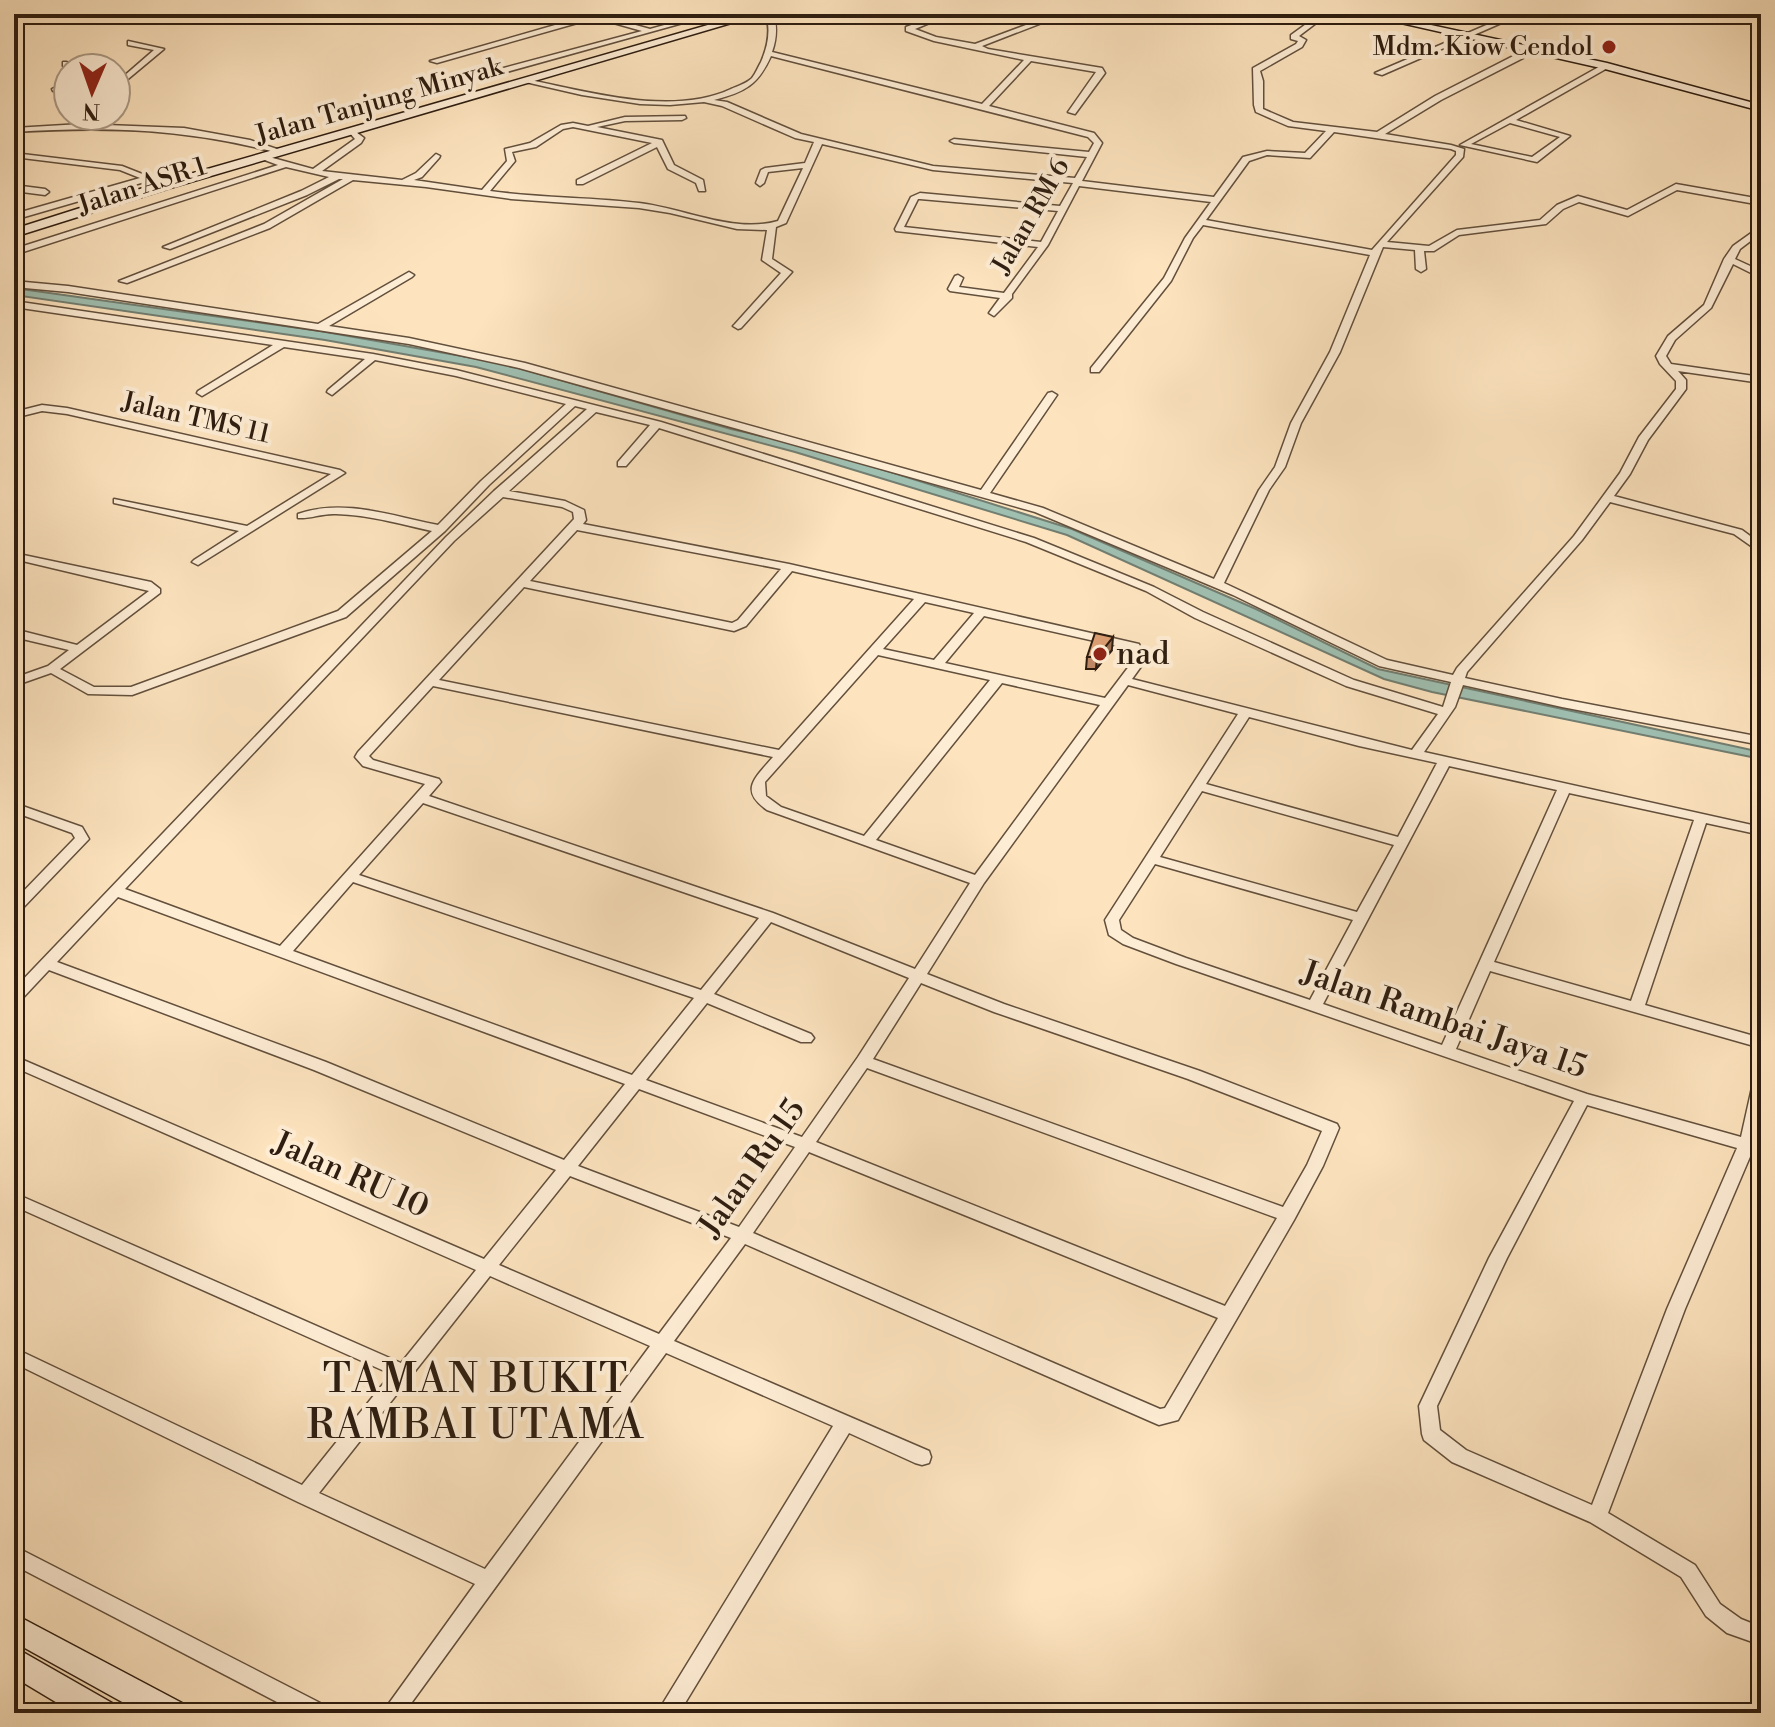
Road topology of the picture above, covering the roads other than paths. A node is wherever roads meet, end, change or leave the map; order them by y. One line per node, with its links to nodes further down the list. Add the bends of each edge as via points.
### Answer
1 (545, 14): 10 (street)
2 (757, 14): 14 (main road, Jalan Tanjung Minyak)
3 (770, 14): 18 (street, via 774,25)
4 (947, 14): 16 (street, via 909,29)
5 (1061, 14): 16 (street)
6 (1324, 14): 35 (street, via 1294,37 1302,40 1299,45 1256,70 1261,81 1256,102 1264,115 1275,119)
7 (1366, 14): 9 (main road)
8 (1518, 14): 13 (street)
9 (1382, 15): 13 (main road)
10 (587, 18): 12 (street); 20 (street)
11 (686, 21): 12 (street)
12 (652, 31): 14 (street); 23 (street)
13 (1467, 34): 17 (main road); 25 (street)
14 (673, 37): 26 (main road, Jalan Tanjung Minyak)
15 (131, 43): 22 (street, via 160,49)
16 (976, 46): 19 (street)
17 (1534, 49): 21 (main road); 40 (street)
18 (769, 53): 27 (street, via 751,84); 28 (street)
19 (1030, 57): 28 (street); 30 (street, via 1099,70)
20 (434, 61)
21 (1607, 66): 29 (main road); 32 (street)
22 (135, 70): 24 (street)
23 (503, 71)
24 (132, 73)
25 (1379, 73)
26 (525, 81): 27 (street, via 649,103); 38 (main road, Jalan Tanjung Minyak)
27 (703, 100): 31 (street); 41 (street)
28 (984, 107): 46 (street, Jalan RM 6, via 1095,137)
29 (1761, 108)
30 (1072, 112)
31 (682, 118): 33 (street, via 625,119); 39 (street)
32 (1508, 120): 43 (street); 43 (street, via 1566,136 1534,160)
33 (589, 127): 39 (street); 63 (street, via 561,127 533,145 508,151 511,161)
34 (52, 128): 36 (street)
35 (1332, 129): 40 (street); 64 (street, via 1307,156 1267,153 1246,159)
36 (14, 130)
37 (132, 130): 44 (street, via 226,135)
38 (352, 131): 44 (main road, Jalan Tanjung Minyak); 51 (street, via 358,141)
39 (663, 135): 56 (street); 61 (street, via 671,167 700,182)
40 (1378, 135): 43 (street)
41 (819, 141): 50 (street); 57 (street, via 933,168)
42 (954, 141): 46 (street)
43 (1462, 147): 74 (street)
44 (282, 152): 48 (main road, Jalan Tanjung Minyak)
45 (14, 155): 53 (street, via 122,168)
46 (1092, 155): 57 (street, Jalan RM 6)
47 (436, 156): 55 (street, via 419,175)
48 (265, 157): 49 (street); 59 (main road, Jalan Tanjung Minyak)
49 (285, 165): 51 (street); 76 (street, Jalan ASR 1)
50 (809, 165): 58 (street, via 765,170); 69 (street, via 782,223)
51 (316, 171): 52 (street)
52 (338, 176): 54 (street); 73 (street)
53 (149, 178): 59 (street); 67 (street)
54 (350, 179): 55 (street); 82 (street, via 267,226)
55 (404, 182): 63 (street)
56 (580, 182)
57 (1078, 182): 64 (street, via 1126,193); 66 (street, Jalan RM 6)
58 (760, 183)
59 (166, 185): 71 (main road, Jalan Tanjung Minyak)
60 (14, 188): 62 (street)
61 (702, 189)
62 (45, 192)
63 (484, 193): 69 (street, via 585,199)
64 (1215, 200): 68 (street)
65 (1761, 202): 75 (street, via 1676,187 1628,213 1578,199 1543,222 1457,233 1439,247)
66 (1063, 209): 72 (street, Jalan RM 6); 72 (street, via 915,197 899,229)
67 (14, 217)
68 (1201, 222): 74 (street); 94 (street, via 1168,279)
69 (772, 226): 88 (street, via 767,260 787,272)
70 (1761, 229): 77 (street)
71 (17, 230)
72 (1044, 245): 84 (street, Jalan RM 6)
73 (167, 247)
74 (1379, 248): 75 (street); 120 (street, via 1280,467)
75 (1419, 250): 78 (street)
76 (14, 252)
77 (1729, 259): 80 (street); 93 (street, via 1708,306 1664,350 1663,362)
78 (1421, 269)
79 (409, 275): 90 (street)
80 (1761, 275)
81 (958, 278): 84 (street, via 953,289)
82 (124, 281)
83 (14, 284): 86 (street)
84 (1009, 296): 87 (street, Jalan RM 6)
85 (14, 304): 89 (street)
86 (213, 313): 89 (street); 90 (street)
87 (994, 313)
88 (738, 326)
89 (186, 328): 91 (street)
90 (318, 328): 96 (street, via 472,353)
91 (283, 343): 92 (street); 98 (street)
92 (373, 357): 97 (street); 100 (street)
93 (1669, 367): 95 (street); 107 (street, via 1681,380 1681,389)
94 (1095, 370)
95 (1761, 380)
96 (585, 384): 100 (street); 106 (street)
97 (332, 392)
98 (202, 393)
99 (1052, 395): 106 (street)
100 (565, 402): 101 (street); 111 (street)
101 (592, 410): 103 (street); 105 (street)
102 (14, 415): 112 (street, Jalan TMS 11, via 42,408 340,473)
103 (657, 424): 104 (street); 134 (street, via 1019,536 1150,589 1350,683)
104 (622, 464)
105 (498, 493): 110 (street, via 565,504 578,510); 116 (street)
106 (984, 494): 120 (street, via 1073,522)
107 (1608, 498): 113 (street, via 1738,532); 132 (street, via 1461,671)
108 (118, 501): 112 (street)
109 (302, 516): 111 (street, via 332,509)
110 (576, 526): 118 (street); 119 (street)
111 (441, 529): 115 (street)
112 (249, 530): 117 (street)
113 (1761, 550)
114 (14, 556): 124 (street, via 156,591)
115 (411, 557): 116 (street); 127 (street, via 342,614 132,691 92,691)
116 (430, 560): 151 (street)
117 (198, 562)
118 (789, 567): 119 (street, via 734,627); 121 (street)
119 (521, 583): 131 (street)
120 (1217, 586): 132 (street, via 1361,654)
121 (922, 598): 122 (street); 125 (street)
122 (982, 611): 126 (street); 129 (street, Jalan Ru 15, via 1135,647 1139,661)
123 (14, 633): 124 (street)
124 (79, 649): 127 (street)
125 (875, 651): 126 (street); 138 (street)
126 (937, 665): 128 (street)
127 (52, 669): 130 (street)
128 (999, 678): 133 (street); 146 (street)
129 (1126, 681): 133 (street, Jalan Ru 15); 135 (street)
130 (14, 682)
131 (432, 682): 138 (street); 142 (street, via 362,757 430,779 434,782)
132 (1458, 682): 134 (street); 136 (street)
133 (1109, 703): 150 (street, Jalan Ru 15)
134 (1447, 709): 137 (street)
135 (1244, 715): 137 (street); 140 (street)
136 (1761, 741)
137 (1416, 754): 139 (street)
138 (783, 755): 146 (street, via 759,781 758,796 776,810)
139 (1445, 761): 141 (street); 147 (street)
140 (1200, 786): 147 (street); 148 (street)
141 (1564, 788): 144 (street); 157 (street)
142 (421, 798): 149 (street); 153 (street)
143 (14, 807): 152 (street, via 77,830 82,839)
144 (1701, 819): 145 (street); 162 (street)
145 (1761, 831)
146 (867, 842): 150 (street)
147 (1400, 842): 154 (street)
148 (1152, 859): 154 (street); 161 (street, Jalan Rambai Jaya 15, via 1112,920 1114,932 1181,961)
149 (349, 876): 155 (street); 159 (street)
150 (978, 881): 158 (street, Jalan Ru 15)
151 (116, 891): 155 (street); 156 (street)
152 (14, 909)
153 (768, 916): 158 (street); 159 (street)
154 (1361, 918): 161 (street)
155 (283, 952): 168 (street)
156 (47, 964): 160 (street); 173 (street, via 320,1066)
157 (1486, 965): 162 (street); 165 (street)
158 (919, 975): 167 (street, Jalan Ru 15); 175 (street, via 1331,1128)
159 (704, 996): 163 (street); 168 (street)
160 (14, 998)
161 (1315, 1005): 165 (street, Jalan Rambai Jaya 15)
162 (1637, 1007): 164 (street)
163 (806, 1038)
164 (1761, 1043)
165 (1447, 1052): 170 (street, Jalan Rambai Jaya 15)
166 (14, 1061): 177 (street, Jalan RU 10)
167 (864, 1061): 171 (street, Jalan Ru 15); 175 (street)
168 (635, 1082): 171 (street); 173 (street)
169 (1761, 1083): 172 (street)
170 (1583, 1098): 172 (street, Jalan Rambai Jaya 15); 185 (street, via 1498,1258 1428,1406 1431,1434 1459,1456)
171 (804, 1144): 176 (street, Jalan Ru 15); 178 (street)
172 (1754, 1147): 185 (street, via 1676,1309)
173 (567, 1168): 176 (street); 177 (street)
174 (14, 1199): 181 (street)
175 (1288, 1215): 178 (street)
176 (742, 1235): 178 (street, via 1159,1417 1171,1415); 179 (street, Jalan Ru 15)
177 (488, 1267): 179 (street, Jalan RU 10); 181 (street)
178 (1230, 1315)
179 (664, 1343): 182 (street, Jalan RU 10); 187 (street, Jalan Ru 15)
180 (14, 1355): 184 (street)
181 (404, 1372): 184 (street)
182 (845, 1423): 183 (street, Jalan RU 10); 195 (street)
183 (922, 1457)
184 (305, 1496): 187 (street)
185 (1597, 1516): 189 (street, via 1688,1571 1713,1610 1734,1626)
186 (14, 1555): 193 (street)
187 (490, 1581): 194 (street, Jalan Ru 15)
188 (14, 1627): 192 (main road)
189 (1761, 1636)
190 (14, 1661): 191 (main road)
191 (101, 1713)
192 (171, 1713)
193 (319, 1713)
194 (392, 1713)
195 (667, 1713)

